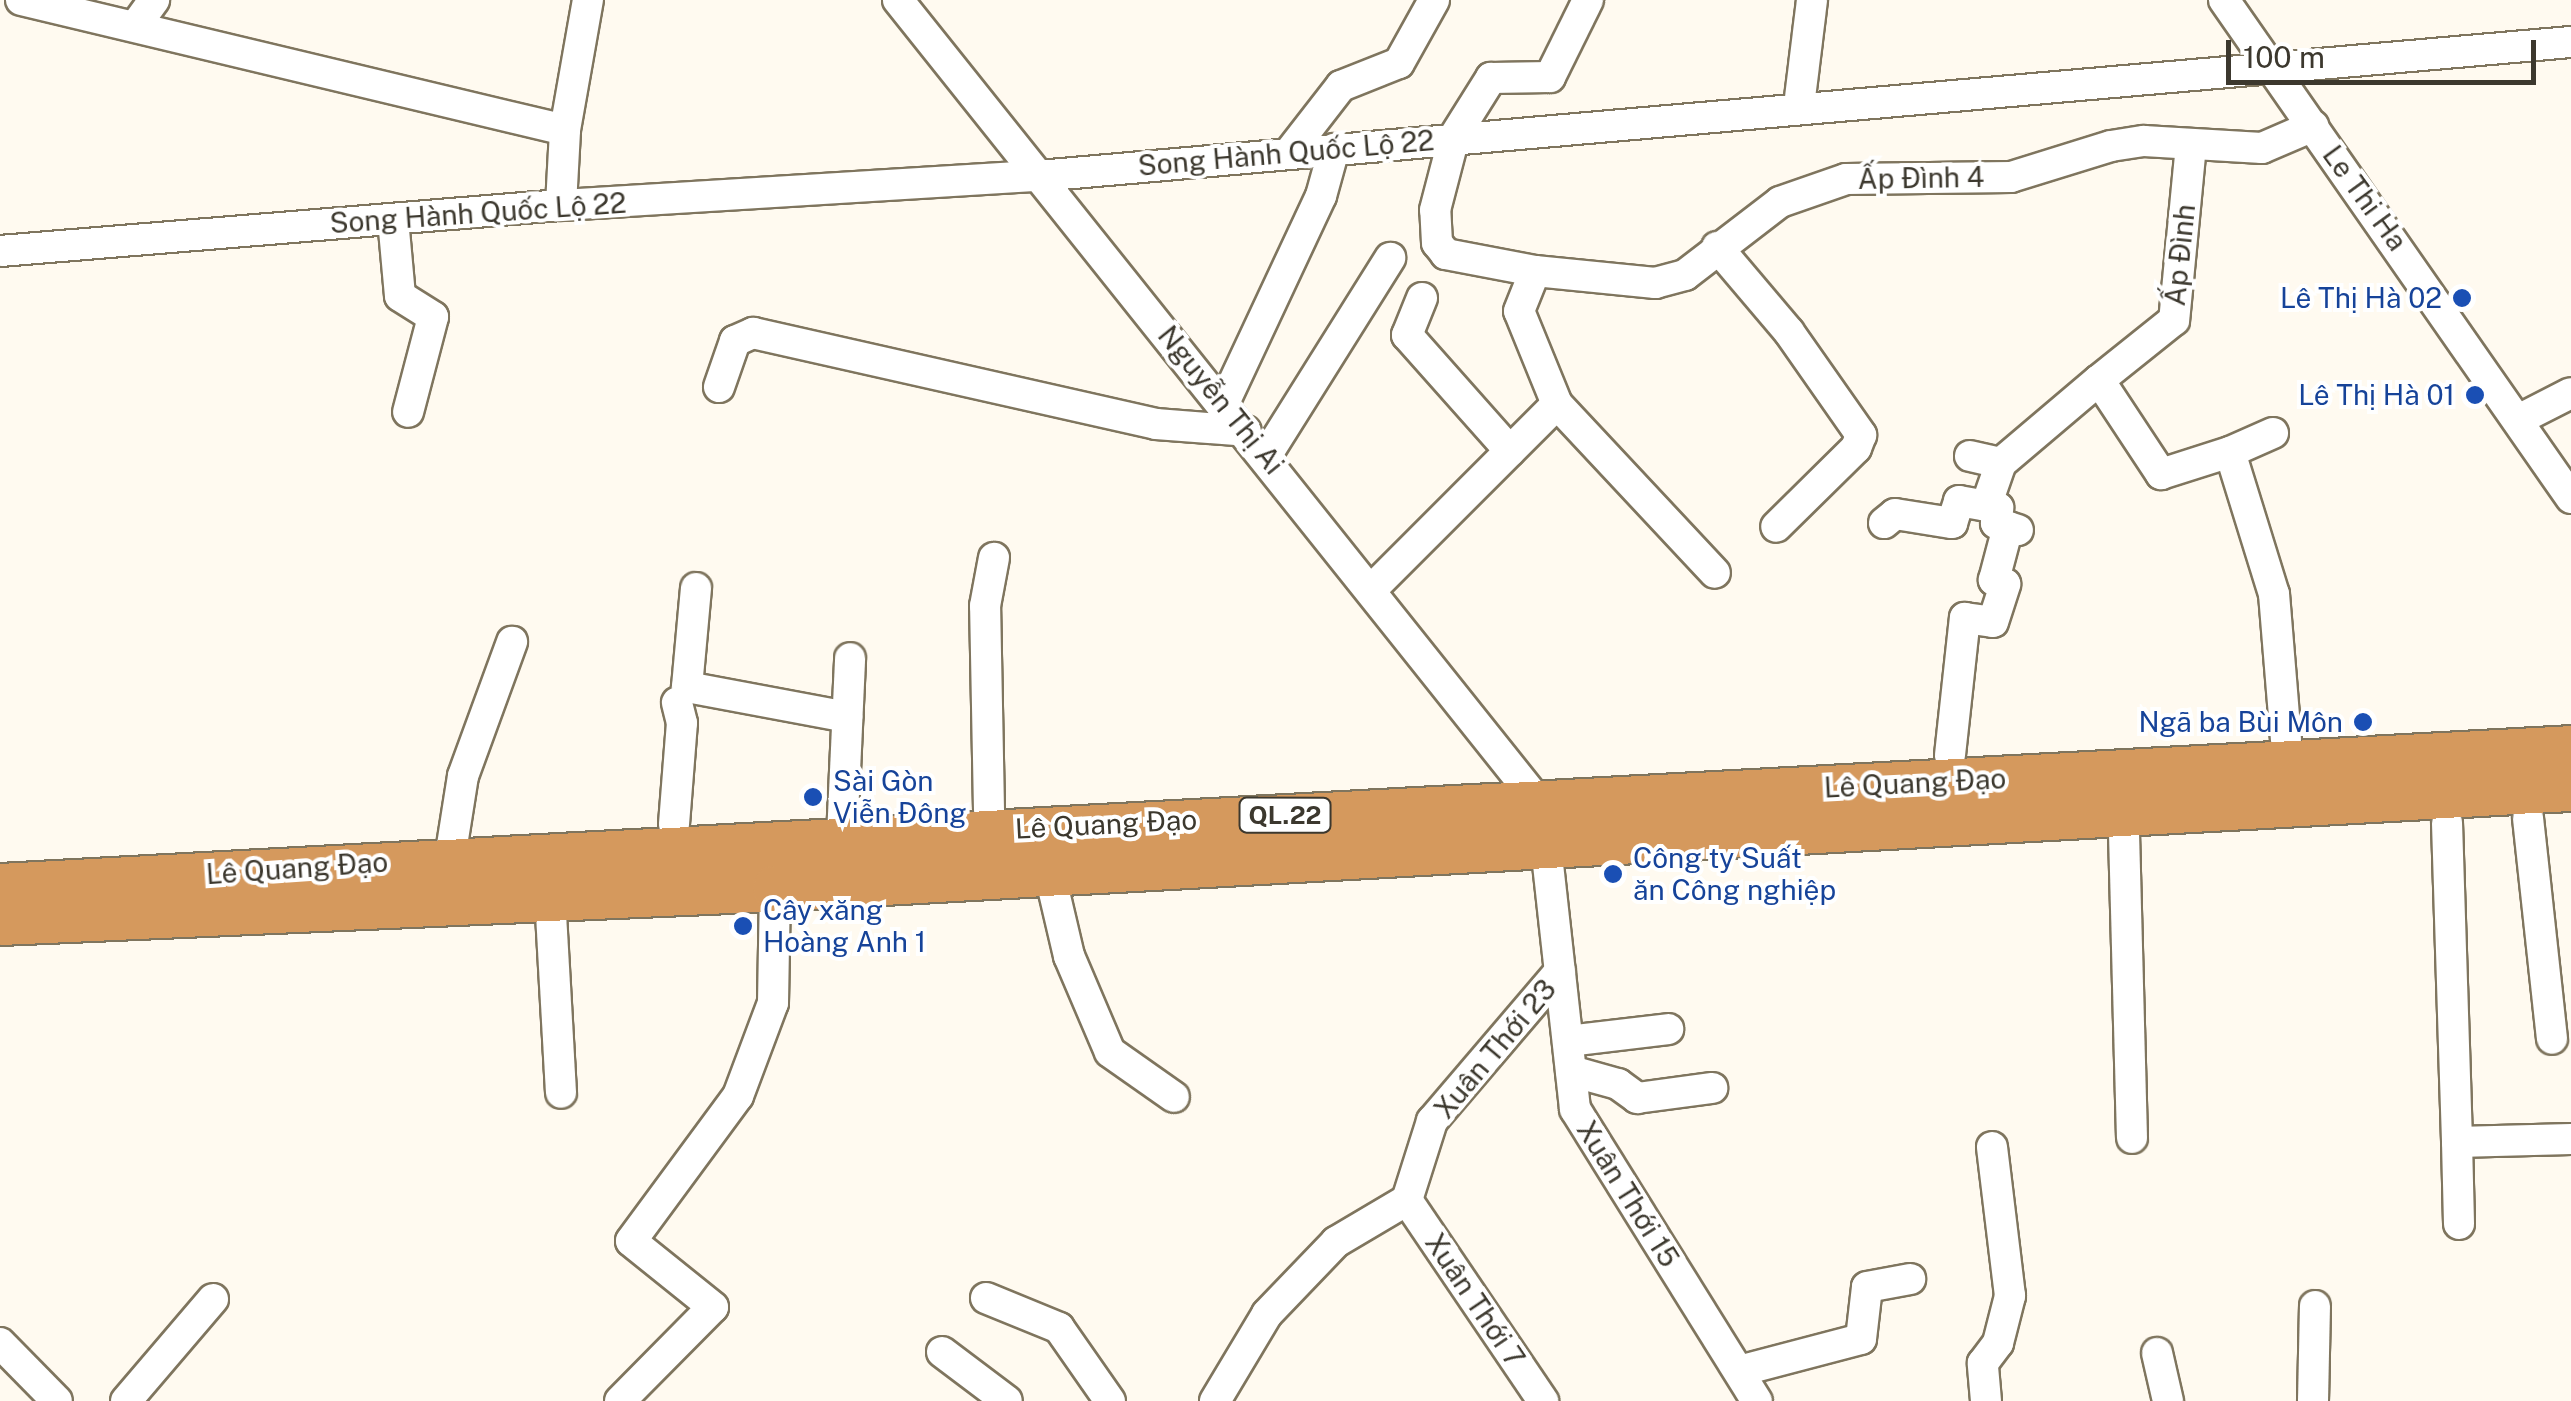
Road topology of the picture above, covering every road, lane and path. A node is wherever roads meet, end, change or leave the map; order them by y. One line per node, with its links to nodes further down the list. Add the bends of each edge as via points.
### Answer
1 (154, 0): 9 (street)
2 (588, 0): 14 (street)
3 (898, 0): 19 (street, Nguyễn Thị Ai)
4 (1434, 0): 18 (street, via 1400,63 1341,86)
5 (1588, 0): 15 (street, via 1550,78 1490,78)
6 (1812, 0): 12 (street)
7 (2224, 0): 11 (street, Le Thi Ha)
8 (30, 1): 9 (street)
9 (136, 26): 14 (street)
10 (2571, 42): 11 (street, Song Hành Quốc Lộ 22)
11 (2278, 69): 12 (street, Song Hành Quốc Lộ 22); 13 (street, Le Thi Ha)
12 (1799, 106): 15 (street, Song Hành Quốc Lộ 22)
13 (2313, 126): 16 (street, Ấp Đình 4, via 2262,148); 33 (street, Le Thi Ha)
14 (565, 130): 20 (street)
15 (1454, 137): 17 (street, Song Hành Quốc Lộ 22); 25 (street, Ấp Đình 4, via 1436,210 1438,243 1460,259 1495,258)
16 (2191, 144): 22 (street, Ấp Đình 4, via 2111,146 2011,177 1846,179 1780,202); 27 (street, Ấp Đình, via 2174,320)
17 (1334, 149): 18 (street, Song Hành Quốc Lộ 22); 30 (street, via 1321,196)
18 (1288, 152): 19 (street, Song Hành Quốc Lộ 22)
19 (1039, 176): 20 (street, Song Hành Quốc Lộ 22); 30 (street, Nguyễn Thị Ai)
20 (561, 205): 21 (street, Song Hành Quốc Lộ 22)
21 (393, 219): 23 (street, Song Hành Quốc Lộ 22); 32 (street, via 400,296 433,318)
22 (1717, 248): 25 (street, Ấp Đình 4, via 1685,275 1655,283); 44 (street, via 1790,332 1862,435)
23 (0, 251)
24 (1390, 258): 38 (street)
25 (1535, 271): 31 (street, via 1519,311)
26 (1422, 298): 36 (street, via 1408,335)
27 (2098, 380): 37 (street, via 2162,474); 40 (street, Ấp Đình)
28 (719, 388): 34 (street, via 735,341 753,333 1156,424)
29 (2571, 393): 33 (street)
30 (1224, 403): 34 (street, Nguyễn Thị Ai)
31 (1557, 404): 36 (street); 46 (street)
32 (408, 412)
33 (2518, 420): 41 (street, Le Thi Ha)
34 (1246, 431): 38 (street, Nguyễn Thị Ai)
35 (2272, 433): 37 (street)
36 (1510, 452): 48 (street)
37 (2230, 452): 54 (street, via 2274,594)
38 (1266, 456): 48 (street, Nguyễn Thị Ai)
39 (1970, 456): 40 (street)
40 (2001, 463): 42 (street)
41 (2571, 498)
42 (2004, 521): 43 (street, via 1959,501 1952,523 1895,514); 56 (street, via 1994,580 2005,584 1993,622 1965,618)
43 (1884, 523)
44 (1776, 527)
45 (994, 558): 58 (street, via 985,606)
46 (1715, 573)
47 (696, 588): 52 (street, via 687,687)
48 (1373, 588): 61 (street, Nguyễn Thị Ai)
49 (512, 642): 65 (street, via 463,776)
50 (850, 658): 52 (street)
51 (677, 703): 60 (street, via 682,723)
52 (847, 717): 63 (street)
53 (2571, 724): 54 (highway, Lê Quang Đạo / QL.22)
54 (2286, 740): 56 (highway, Lê Quang Đạo / QL.22)
55 (2571, 748): 61 (highway, Lê Quang Đạo / QL.22)
56 (1950, 755): 61 (highway, Lê Quang Đạo / QL.22)
57 (2571, 788): 61 (highway, Lê Quang Đạo / QL.22)
58 (989, 810): 61 (highway, Lê Quang Đạo / QL.22); 63 (highway, Lê Quang Đạo / QL.22)
59 (2550, 817): 62 (highway, Lê Quang Đạo / QL.22); 75 (street)
60 (674, 824): 63 (highway, Lê Quang Đạo / QL.22); 65 (highway, Lê Quang Đạo / QL.22)
61 (1540, 824): 63 (highway, Lê Quang Đạo / QL.22); 64 (highway, Lê Quang Đạo / QL.22); 68 (highway, Lê Quang Đạo / QL.22); 69 (highway, Lê Quang Đạo / QL.22); 73 (street, Xuân Thới 15)
62 (2447, 824): 64 (highway, Lê Quang Đạo / QL.22); 82 (street)
63 (842, 825): 65 (highway, Lê Quang Đạo / QL.22)
64 (2124, 834): 80 (street)
65 (451, 845): 66 (highway, Lê Quang Đạo / QL.22); 67 (highway, Lê Quang Đạo / QL.22)
66 (0, 858)
67 (0, 886)
68 (1054, 892): 69 (highway, Lê Quang Đạo / QL.22); 79 (street, via 1069,956 1110,1052)
69 (776, 898): 70 (highway, Lê Quang Đạo / QL.22); 96 (street, via 773,1003 738,1096 631,1241 713,1308)
70 (550, 906): 71 (highway, Lê Quang Đạo / QL.22); 72 (highway, Lê Quang Đạo / QL.22); 78 (street)
71 (0, 923)
72 (0, 945)
73 (1560, 971): 76 (street, Xuân Thới 15); 84 (street, Xuân Thới 23, via 1432,1121)
74 (1668, 1029): 76 (street)
75 (2552, 1039)
76 (1569, 1056): 77 (street, via 1637,1098); 93 (street, Xuân Thới 15, via 1574,1109)
77 (1712, 1088)
78 (561, 1093)
79 (1174, 1097)
80 (2132, 1138)
81 (2571, 1139): 82 (street)
82 (2457, 1142): 85 (street)
83 (1992, 1146): 102 (street, via 2010,1296 1998,1343 1983,1363)
84 (1407, 1200): 99 (street, via 1336,1242 1267,1314); 100 (street, Xuân Thới 7)
85 (2458, 1224)
86 (1910, 1279): 93 (street, via 1867,1287 1861,1339)
87 (986, 1298): 98 (street, via 1059,1328)
88 (213, 1299): 95 (street)
89 (2315, 1306): 104 (street)
90 (0, 1343): 94 (street)
91 (942, 1352): 97 (street)
92 (2157, 1353): 103 (street)
93 (1738, 1372): 101 (street, Xuân Thới 15)
94 (56, 1401)
95 (126, 1401)
96 (620, 1401)
97 (1007, 1401)
98 (1110, 1401)
99 (1216, 1401)
100 (1543, 1401)
101 (1757, 1401)
102 (1986, 1401)
103 (2168, 1401)
104 (2314, 1401)

